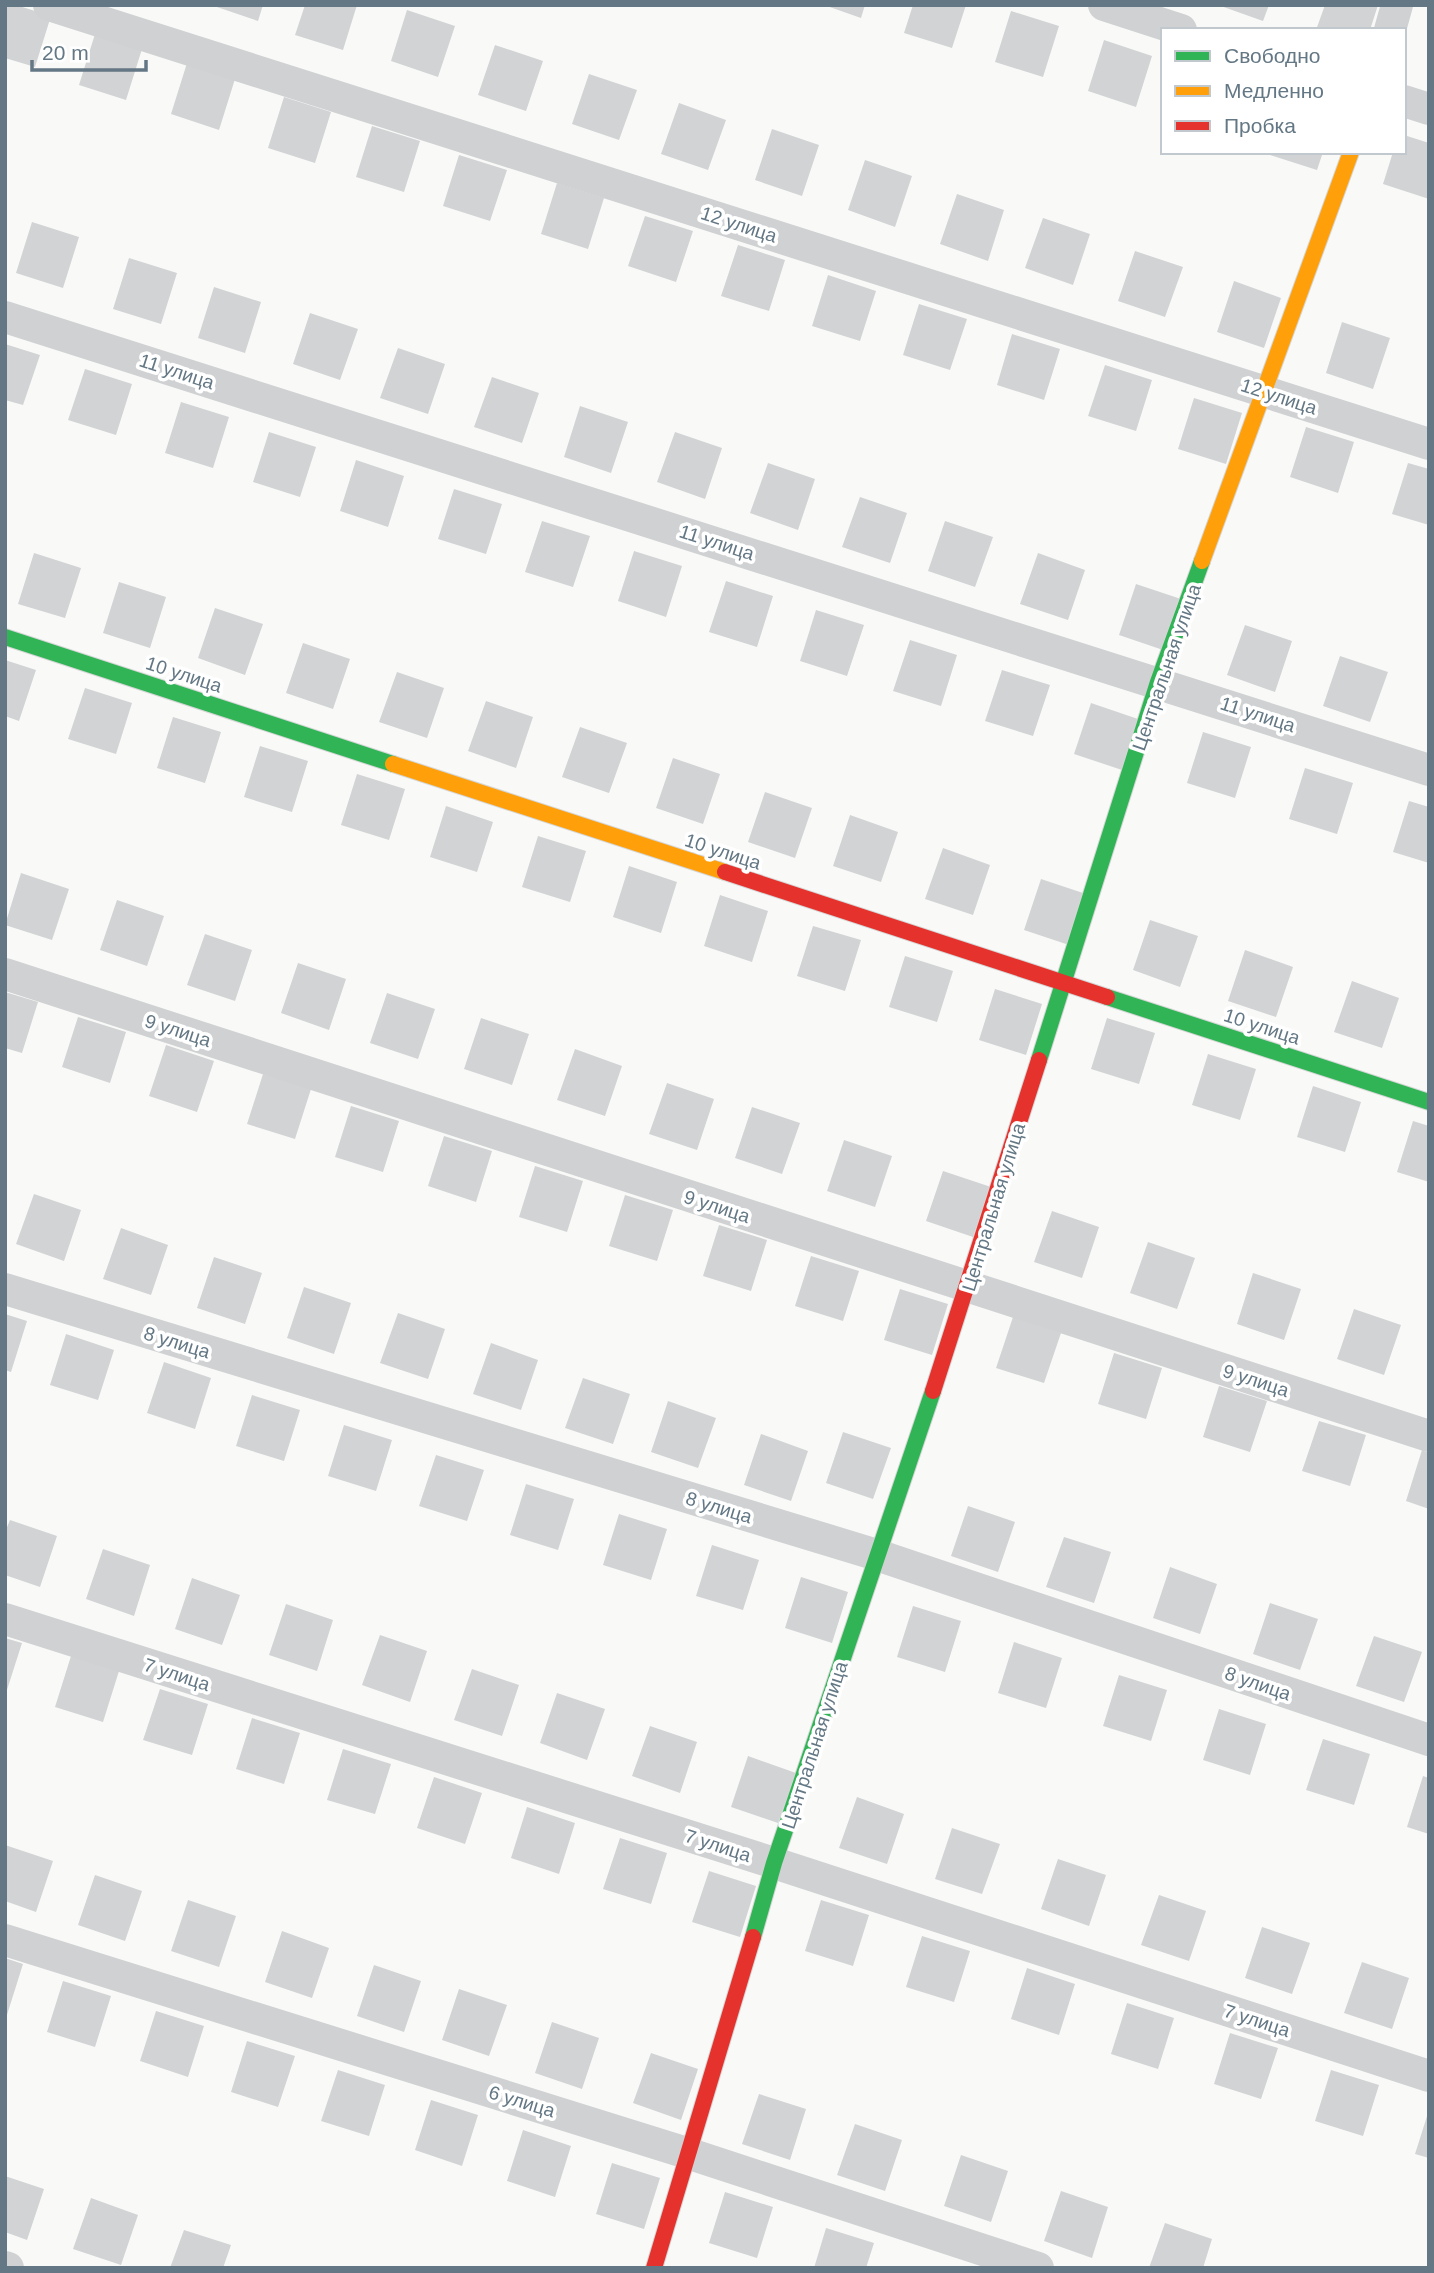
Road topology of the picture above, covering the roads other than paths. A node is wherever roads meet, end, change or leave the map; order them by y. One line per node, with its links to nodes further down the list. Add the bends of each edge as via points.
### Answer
1 (49, 5): 10 (street, 12 улица)
2 (1104, 5): 4 (street)
3 (1397, 5): 5 (street)
4 (1175, 28)
5 (1391, 28)
6 (1406, 102): 7 (street)
7 (1429, 109)
8 (1350, 154): 10 (street, Центральная улица)
9 (5, 317): 13 (street, 11 улица)
10 (1265, 391): 11 (street, 12 улица); 13 (street, Центральная улица)
11 (1429, 444)
12 (5, 637): 16 (street, 10 улица)
13 (1158, 682): 14 (street, 11 улица); 16 (street, Центральная улица)
14 (1429, 770)
15 (5, 974): 18 (street, 9 улица)
16 (1063, 984): 17 (street, 10 улица); 18 (street, Центральная улица)
17 (1429, 1102)
18 (967, 1288): 20 (street, 9 улица); 21 (street, Центральная улица)
19 (5, 1289): 21 (street, 8 улица)
20 (1429, 1436)
21 (877, 1555): 23 (street, 8 улица); 24 (street, Центральная улица)
22 (5, 1619): 24 (street, 7 улица)
23 (1429, 1740)
24 (774, 1863): 26 (street, 7 улица); 27 (street, Центральная улица)
25 (5, 1940): 27 (street, 6 улица)
26 (1429, 2076)
27 (690, 2154): 28 (street, Центральная улица); 29 (street, 6 улица)
28 (654, 2268)
29 (1038, 2268)

